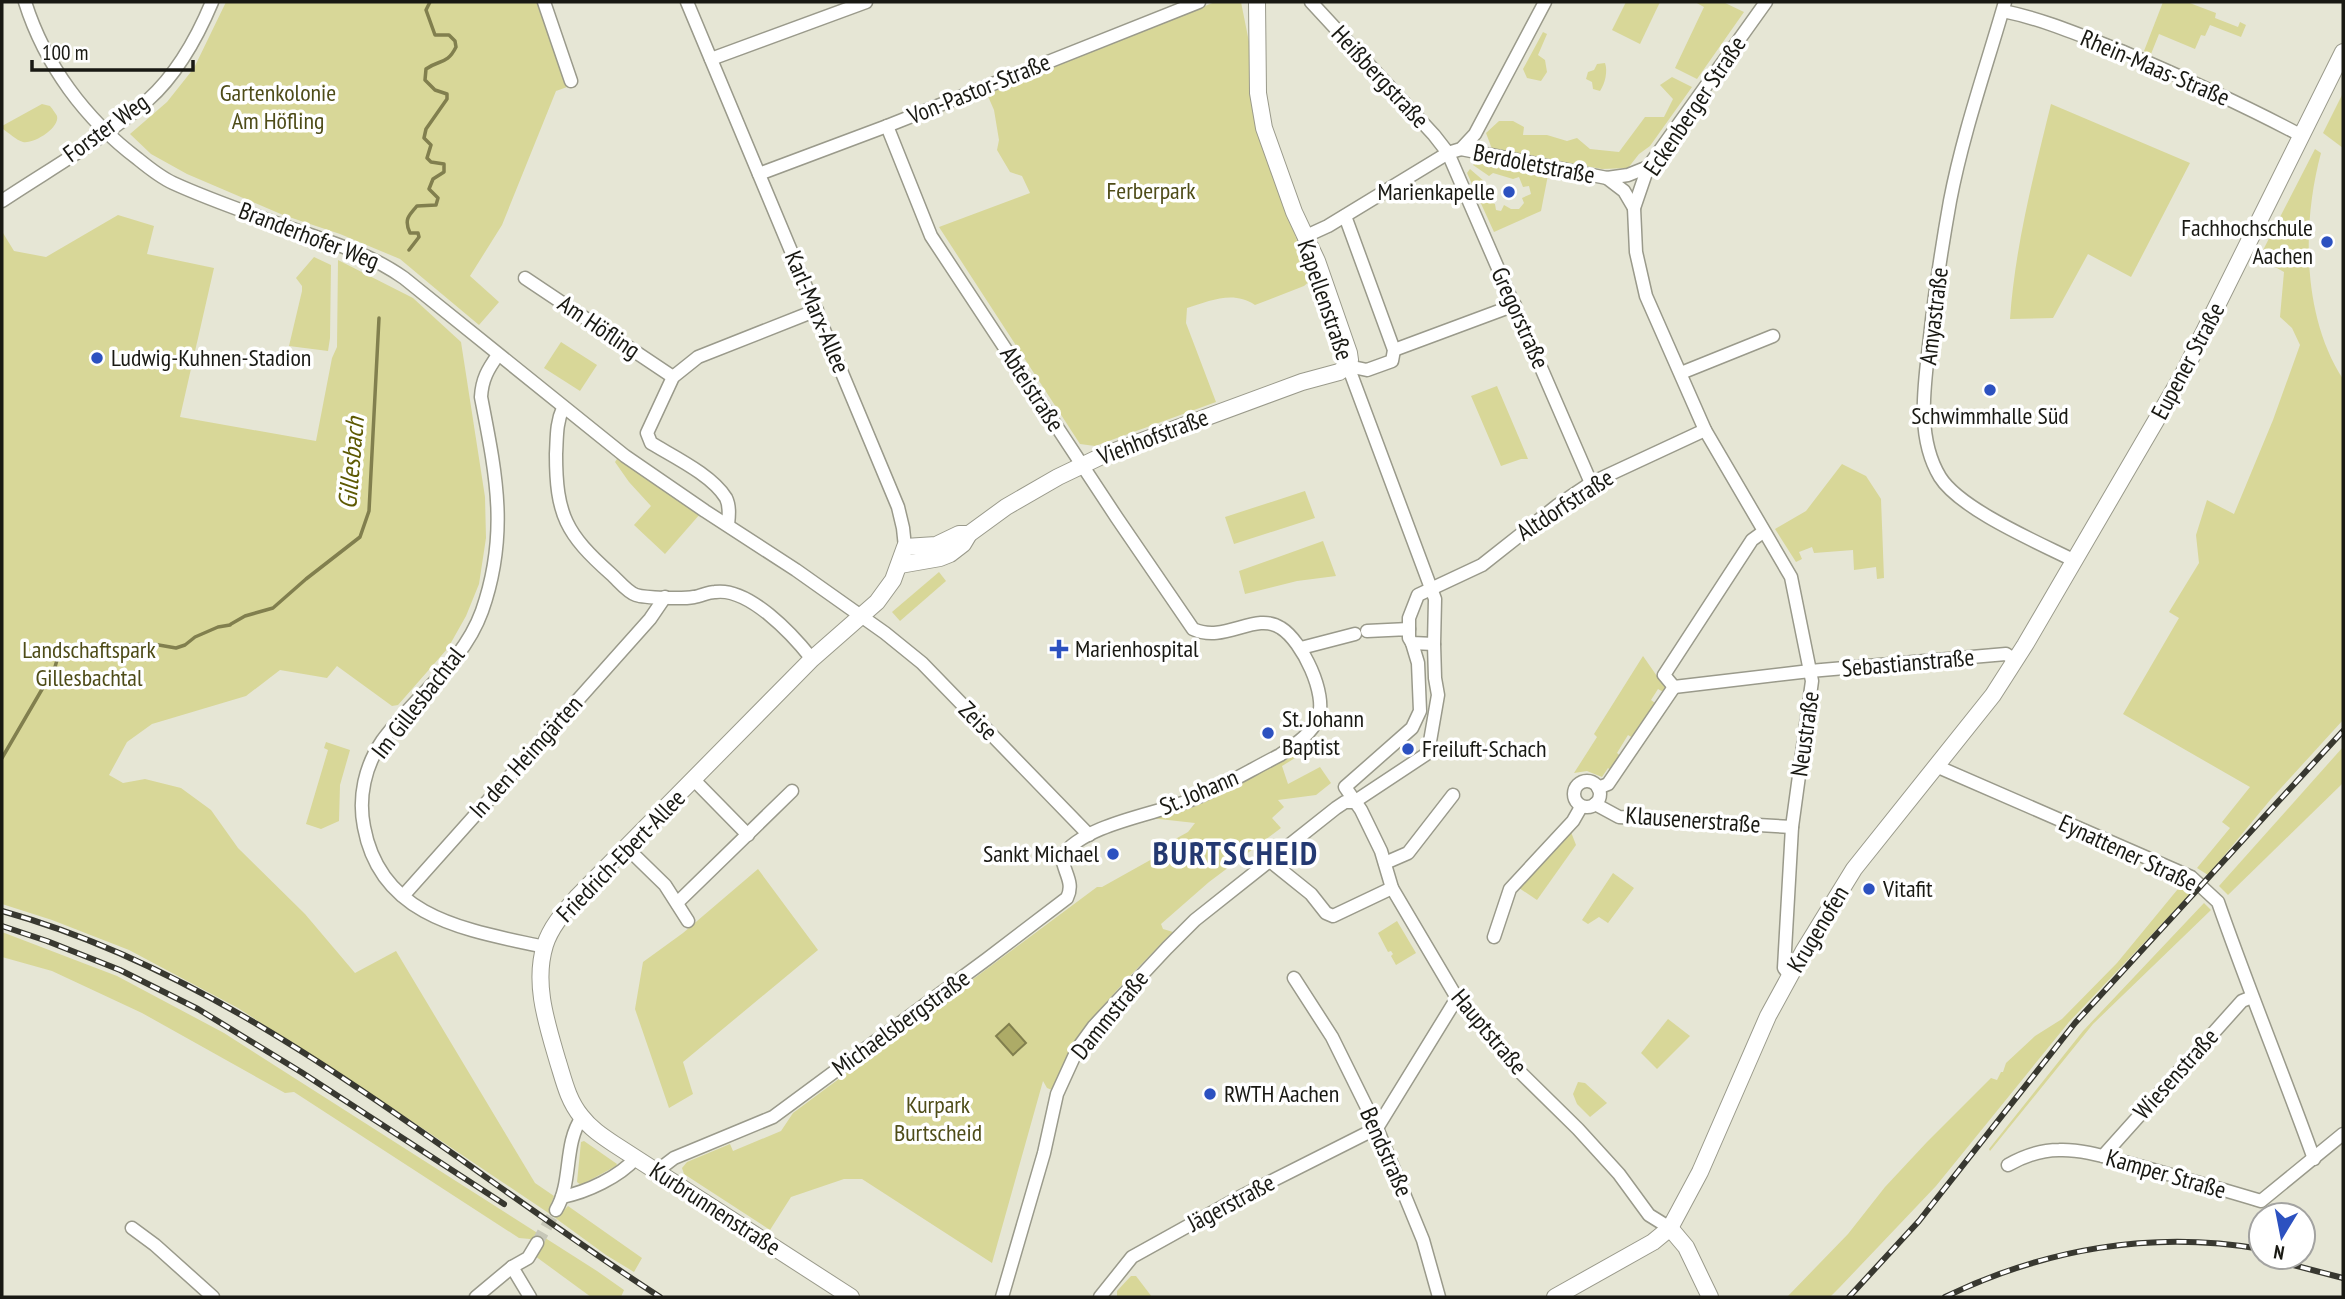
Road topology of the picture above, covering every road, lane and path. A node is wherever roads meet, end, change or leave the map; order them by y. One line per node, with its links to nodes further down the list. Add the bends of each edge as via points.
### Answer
1 (25, 2): 16 (street, Branderhofer Weg, via 47,55)
2 (212, 2): 16 (street, Forster Weg, via 170,76 148,100)
3 (544, 2): 14 (street)
4 (687, 2): 13 (street, Karl-Marx-Allee)
5 (866, 2): 13 (street)
6 (1199, 2): 15 (street, Von-Pastor-Straße)
7 (1257, 2): 26 (main road, Kapellenstraße, via 1260,107)
8 (1311, 2): 19 (street, Heißbergstraße)
9 (1545, 2): 18 (street, via 1475,134)
10 (1766, 2): 20 (street, Eckenberger Straße)
11 (2004, 6): 17 (street, Rhein-Maas-Straße, via 2163,69); 44 (street, Amyastraße, via 1950,201 1927,364 1926,442 1941,479 1962,501)
12 (2343, 52): 17 (main road, Eupener Straße)
13 (711, 59): 21 (street, Karl-Marx-Allee)
14 (571, 81)
15 (887, 126): 21 (street, Von-Pastor-Straße); 38 (street, Abteistraße, via 931,236)
16 (105, 132): 23 (street, Forster Weg); 32 (street, Branderhofer Weg, via 171,182 390,268)
17 (2302, 136): 44 (main road, Eupener Straße, via 2182,376)
18 (1461, 149): 19 (street); 22 (street, Berdoletstraße)
19 (1448, 153): 25 (street); 28 (street, Gregorstraße)
20 (1648, 167): 22 (street, Berdoletstraße); 24 (street, Eckenberger Straße)
21 (759, 174): 29 (street, Karl-Marx-Allee)
22 (1606, 178): 24 (street, Berdoletstraße, via 1624,191)
23 (4, 196)
24 (1634, 208): 34 (street, Eckenberger Straße, via 1636,252 1646,296)
25 (1345, 216): 26 (street); 31 (street, Kapellenstraße)
26 (1304, 237): 33 (main road, Kapellenstraße, via 1349,353)
27 (525, 278): 35 (street, Am Höfling)
28 (1515, 305): 31 (street); 39 (street, Gregorstraße)
29 (817, 310): 35 (street, via 698,357); 43 (street, Karl-Marx-Allee, via 898,507)
30 (1773, 336): 34 (street)
31 (1394, 349): 33 (street, via 1392,361 1367,370)
32 (498, 355): 36 (street, Branderhofer Weg); 72 (street, Im Gillesbachtal, via 484,376 481,397 499,507 490,588 468,639 381,743 364,781 361,802 367,842 375,864)
33 (1348, 366): 38 (main road, Viehhofstraße); 46 (street, Kapellenstraße)
34 (1681, 373): 37 (street, Eckenberger Straße)
35 (673, 377): 40 (street, via 647,433 651,443 707,478 727,499)
36 (563, 408): 40 (street, Branderhofer Weg); 47 (street, via 558,418 556,482 567,526 635,594)
37 (1705, 430): 39 (street, Altdorfstraße); 41 (street, Neustraße)
38 (1082, 465): 42 (main road, Viehhofstraße, via 1006,507); 52 (street, Abteistraße, via 1193,629 1214,634 1265,622 1279,626)
39 (1591, 483): 46 (street, Altdorfstraße, via 1482,565)
40 (728, 525): 48 (street, Branderhofer Weg)
41 (1763, 532): 55 (street, Neustraße, via 1791,577); 56 (street, via 1752,540 1664,675)
42 (969, 534): 43 (main road, Viehhofstraße, via 936,545); 45 (main road, Viehhofstraße, via 963,544 940,558)
43 (905, 547): 45 (main road, Karl-Marx-Allee)
44 (2073, 560): 54 (main road, Eupener Straße)
45 (900, 565): 48 (main road, Karl-Marx-Allee, via 883,595)
46 (1431, 590): 49 (street, via 1418,595); 51 (street, Kapellenstraße)
47 (665, 597): 53 (street, via 718,591 749,601 792,634); 72 (street, In den Heimgärten)
48 (860, 615): 53 (main road, Friedrich-Ebert-Allee); 67 (street, Zeise, via 922,663)
49 (1409, 629): 50 (street); 52 (street, via 1361,633)
50 (1412, 643): 51 (street); 62 (street, via 1418,663 1420,711 1412,729 1345,787)
51 (1434, 644): 62 (street, Kapellenstraße, via 1438,695 1428,753)
52 (1301, 648): 67 (street, St. Johann, via 1321,708 1313,728 1302,738 1280,755 1190,801)
53 (812, 659): 58 (main road, Friedrich-Ebert-Allee)
54 (2015, 660): 55 (street, Sebastianstraße, via 2006,654); 57 (main road, Krugenofen)
55 (1810, 671): 56 (street, Sebastianstraße); 65 (street, Neustraße)
56 (1674, 687): 59 (street, via 1608,784)
57 (1936, 766): 77 (main road, Krugenofen, via 1854,869); 79 (street, Eynattener Straße, via 2191,877 2218,902)
58 (694, 779): 66 (street); 68 (main road, Friedrich-Ebert-Allee)
59 (1598, 788): 63 (street, via 1600,797); 64 (street, via 1589,781 1577,785 1573,797)
60 (792, 791): 66 (street)
61 (1453, 795): 70 (street, via 1408,853)
62 (1354, 802): 69 (street, Dammstraße, via 1336,808); 70 (street, Hauptstraße)
63 (1595, 804): 64 (street); 65 (street, Klausenerstraße, via 1619,817)
64 (1581, 807): 75 (street, via 1510,889)
65 (1792, 827): 77 (street, Neustraße, via 1784,968)
66 (748, 835): 73 (street)
67 (1089, 835): 88 (street, Michaelsbergstraße, via 1062,856 1071,882 1067,898 1011,942 773,1117 674,1158)
68 (626, 847): 73 (street); 76 (main road, Friedrich-Ebert-Allee, via 563,913)
69 (1270, 861): 71 (street, via 1333,916); 100 (street, Dammstraße, via 1213,904 1173,942 1078,1048 1057,1094)
70 (1385, 863): 71 (street, Hauptstraße)
71 (1392, 888): 80 (street, Hauptstraße)
72 (403, 896): 76 (street, Im Gillesbachtal, via 440,920)
73 (677, 903): 74 (street)
74 (688, 921)
75 (1494, 937)
76 (544, 947): 81 (main road, Friedrich-Ebert-Allee, via 541,996 546,1022 568,1093)
77 (1790, 976): 92 (main road, Krugenofen)
78 (1294, 978): 82 (street, Bendstraße, via 1332,1037)
79 (2252, 997): 84 (street, Wiesenstraße, via 2242,1001); 86 (street, Eynattener Straße)
80 (1457, 998): 82 (street); 92 (street, Hauptstraße, via 1520,1072 1619,1174 1649,1215)
81 (582, 1117): 85 (main road, Kurbrunnenstraße); 89 (street, via 573,1130)
82 (1377, 1128): 101 (street, Jägerstraße, via 1132,1257); 102 (street, Bendstraße, via 1423,1240)
83 (2343, 1134): 86 (street, Kamper Straße)
84 (2103, 1156): 86 (street, Kamper Straße, via 2261,1201); 87 (street, Kamper Straße, via 2061,1149 2031,1154)
85 (636, 1158): 88 (main road, Kurbrunnenstraße); 89 (street, via 623,1170)
86 (2314, 1159)
87 (2008, 1165)
88 (657, 1171): 95 (main road, Kurbrunnenstraße)
89 (562, 1197): 90 (street)
90 (556, 1210)
91 (132, 1228): 96 (street)
92 (1670, 1228): 103 (main road); 104 (main road, via 1686,1247)
93 (537, 1242): 94 (street, via 528,1258)
94 (512, 1267): 97 (street); 98 (street)
95 (834, 1293): 99 (main road, Kurbrunnenstraße)
96 (213, 1297)
97 (476, 1297)
98 (530, 1297)
99 (851, 1297)
100 (1002, 1297)
101 (1100, 1297)
102 (1439, 1297)
103 (1555, 1297)
104 (1710, 1297)

